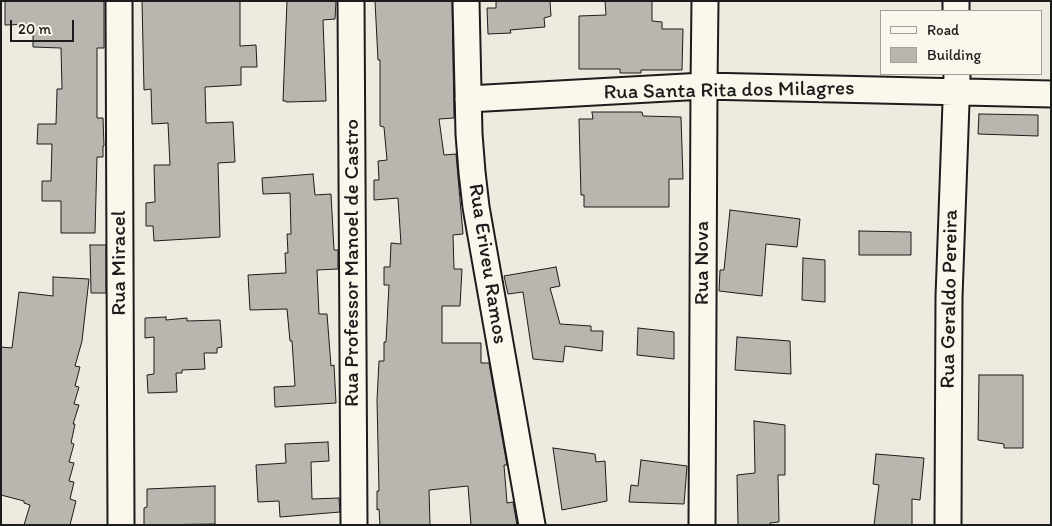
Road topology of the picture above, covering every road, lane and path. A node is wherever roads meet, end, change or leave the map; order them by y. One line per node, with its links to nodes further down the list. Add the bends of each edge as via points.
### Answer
1 (118, 1): 9 (street, Rua Miracel)
2 (351, 1): 10 (street, Rua Professor Manoel de Castro)
3 (466, 1): 8 (street, Rua Eriveu Ramos)
4 (705, 1): 6 (street, Rua Nova)
5 (957, 82): 6 (street, Rua Santa Rita dos Milagres); 7 (street, Rua Santa Rita dos Milagres); 13 (street, Rua Geraldo Pereira, via 949,297)
6 (704, 86): 8 (street, Rua Santa Rita dos Milagres); 12 (street, Rua Nova)
7 (1051, 94)
8 (468, 99): 11 (street, Rua Eriveu Ramos, via 476,207)
9 (121, 525)
10 (354, 525)
11 (532, 525)
12 (702, 525)
13 (948, 525)

